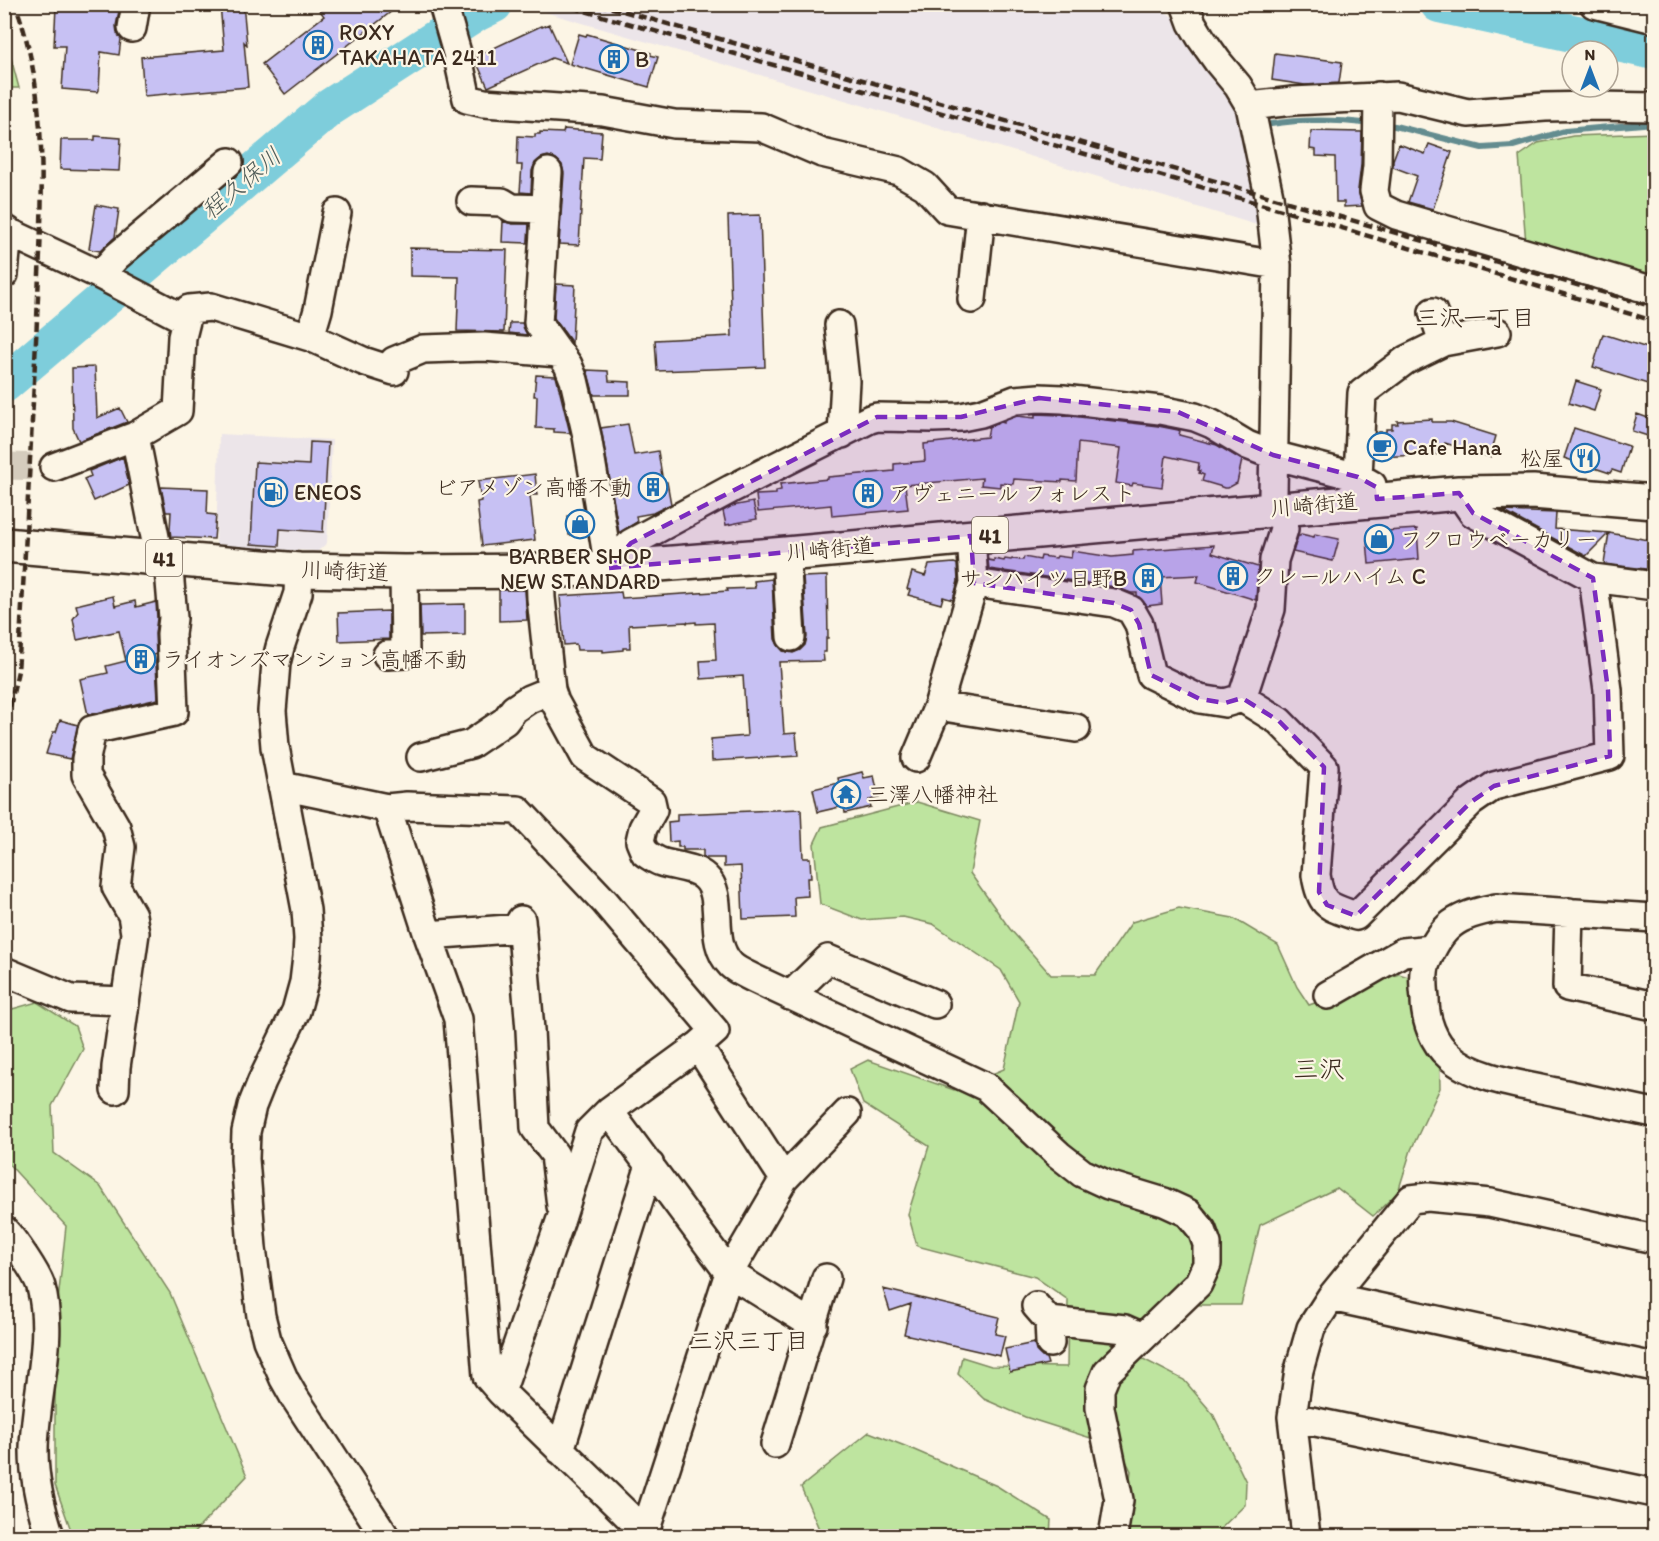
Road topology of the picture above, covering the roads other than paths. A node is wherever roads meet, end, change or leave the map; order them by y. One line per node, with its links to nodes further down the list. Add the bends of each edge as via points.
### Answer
1 (1184, 5): 6 (street, via 1201,38)
2 (1600, 5): 4 (street)
3 (443, 6): 13 (street, via 467,99 603,111 674,124 761,127 822,153 899,171 925,186 947,210)
4 (1654, 19)
5 (1378, 96): 6 (street); 7 (street, via 1398,96 1468,113 1545,107); 18 (street, via 1374,192 1378,206 1396,215)
6 (1250, 106): 15 (street, via 1271,207)
7 (1654, 107)
8 (229, 162): 17 (street)
9 (548, 172): 11 (street)
10 (471, 201): 11 (street)
11 (546, 209): 26 (street, via 538,323)
12 (337, 213): 24 (street)
13 (981, 215): 15 (street); 19 (street)
14 (6, 231): 16 (street); 17 (street)
15 (1277, 265): 31 (street)
16 (4, 274)
17 (100, 275): 21 (street)
18 (1654, 291)
19 (972, 299)
20 (1433, 312): 25 (street)
21 (186, 320): 24 (street, via 189,309 211,307); 30 (street, via 178,411)
22 (839, 325): 27 (street)
23 (1497, 332): 25 (street)
24 (310, 337): 26 (street, via 363,361 394,366 423,349 484,347)
25 (1443, 342): 33 (street, via 1406,360 1362,393)
26 (559, 353): 41 (street, via 574,380)
27 (844, 403): 28 (street); 29 (street)
28 (891, 418): 29 (street, via 870,419); 31 (street, via 961,417 1015,400 1063,399 1178,412 1212,424)
29 (842, 434): 41 (street, via 631,543)
30 (135, 436): 32 (street); 40 (street, via 156,542)
31 (1273, 455): 33 (street); 36 (street)
32 (54, 466)
33 (1367, 488): 34 (main road, 川崎街道 / 41); 36 (main road, 川崎街道 / 41)
34 (1459, 493): 35 (main road, 川崎街道 / 41, via 1533,492); 45 (street, via 1473,513)
35 (1654, 502)
36 (1274, 509): 37 (main road, 川崎街道 / 41); 51 (street, via 1283,520 1284,529 1274,560 1271,609)
37 (971, 536): 39 (main road, 川崎街道 / 41); 46 (street)
38 (4, 545): 40 (main road, 川崎街道 / 41)
39 (786, 554): 41 (main road, 川崎街道 / 41); 48 (street)
40 (164, 558): 42 (main road, 川崎街道 / 41); 65 (street, via 169,570 174,712 92,730 86,759 86,776 116,827 121,847 116,887 132,915 135,933)
41 (609, 568): 43 (main road, 川崎街道 / 41)
42 (299, 570): 44 (main road, 川崎街道 / 41); 56 (street, via 298,592 280,647 273,685 275,747)
43 (540, 571): 44 (main road, 川崎街道 / 41); 50 (street)
44 (404, 572): 49 (street, via 405,654)
45 (1593, 578): 47 (street); 51 (street, via 1608,690 1610,756 1494,786 1471,801 1356,916 1327,905 1319,892 1316,875 1324,766 1279,721)
46 (974, 583): 51 (street, via 1114,603 1131,610 1139,624 1151,675 1200,699 1225,703); 52 (street)
47 (1654, 586)
48 (791, 637)
49 (387, 655)
50 (551, 690): 54 (street, via 514,709 505,721 471,744); 64 (street, via 585,757 651,801 653,810 640,841 645,853 659,861 692,869 706,878 715,896 718,940 732,966)
51 (1242, 698)
52 (938, 706): 53 (street); 55 (street)
53 (1076, 728)
54 (421, 757)
55 (916, 758)
56 (282, 786): 57 (street); 92 (street, via 308,939 304,982 296,1011 262,1081 246,1132 246,1182 261,1316 284,1379)
57 (387, 808): 60 (street); 68 (street, via 518,810 605,902 715,1031)
58 (1569, 912): 59 (street); 61 (street, via 1496,908 1475,912 1442,932); 67 (street, via 1567,987)
59 (1654, 918)
60 (428, 935): 75 (street, via 521,924 535,1128 555,1155); 85 (street, via 459,1019 487,1376)
61 (1432, 949): 63 (street, via 1403,952); 72 (street, via 1424,969 1425,1014 1435,1038 1449,1056 1470,1071 1516,1084)
62 (4, 971): 65 (street, via 71,999)
63 (1328, 995)
64 (790, 996): 66 (street, via 828,959); 83 (street, via 986,1088 1082,1173 1188,1213 1202,1230 1207,1264 1198,1284)
65 (125, 1001): 69 (street)
66 (935, 1004)
67 (1654, 1006)
68 (698, 1046): 70 (street); 74 (street)
69 (115, 1090)
70 (609, 1111): 73 (street); 75 (street, via 589,1131)
71 (847, 1113): 74 (street)
72 (1654, 1113)
73 (650, 1165): 78 (street); 88 (street)
74 (784, 1179): 78 (street)
75 (562, 1216): 85 (street)
76 (4, 1230): 91 (street, via 41,1286 45,1345 34,1450 36,1484)
77 (1654, 1239): 80 (street, via 1490,1203 1428,1197 1411,1200)
78 (729, 1274): 82 (street); 90 (street)
79 (826, 1278): 82 (street)
80 (1331, 1297): 84 (street); 86 (street, via 1311,1328)
81 (1045, 1324): 83 (street, via 1125,1329)
82 (813, 1325): 87 (street)
83 (1143, 1337): 93 (street, via 1107,1372 1100,1389 1100,1408 1119,1500)
84 (1654, 1367)
85 (501, 1392): 88 (street)
86 (1292, 1417): 89 (street); 94 (street)
87 (776, 1444)
88 (560, 1450): 90 (street)
89 (1654, 1493)
90 (647, 1534)
91 (50, 1536)
92 (385, 1536)
93 (1113, 1536)
94 (1306, 1536)

